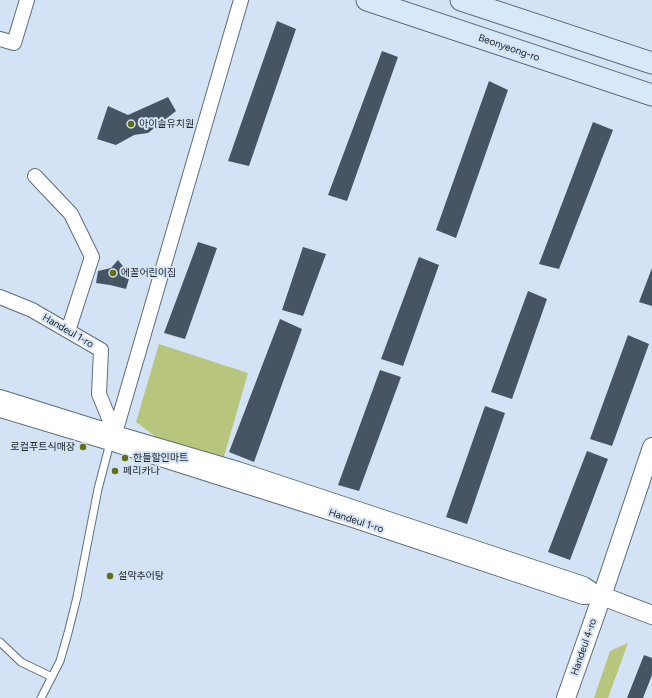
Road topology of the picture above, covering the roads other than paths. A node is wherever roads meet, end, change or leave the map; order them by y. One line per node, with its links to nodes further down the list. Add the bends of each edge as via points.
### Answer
1 (27, 0): 5 (street, via 14,43)
2 (241, 0): 13 (street)
3 (367, 0): 7 (main road, Beonyeong-ro)
4 (461, 0): 6 (main road)
5 (0, 39)
6 (652, 63)
7 (652, 96)
8 (35, 176): 10 (street, via 71,214 92,257)
9 (0, 297): 10 (street, Handeul 1-ro, via 32,310)
10 (68, 331): 13 (street, Handeul 1-ro, via 101,350 99,394)
11 (0, 397): 13 (street, Handeul 1-ro)
12 (0, 410): 13 (street, Handeul 1-ro)
13 (112, 438): 15 (street, Handeul 1-ro, via 583,596); 18 (lane, via 98,489 68,633 60,661)
14 (652, 446): 15 (street, Handeul 4-ro)
15 (602, 596): 16 (street, Handeul 1-ro); 20 (street, Handeul 4-ro)
16 (652, 615)
17 (0, 642): 18 (lane, via 21,662)
18 (52, 677): 19 (lane)
19 (41, 698)
20 (566, 698)

